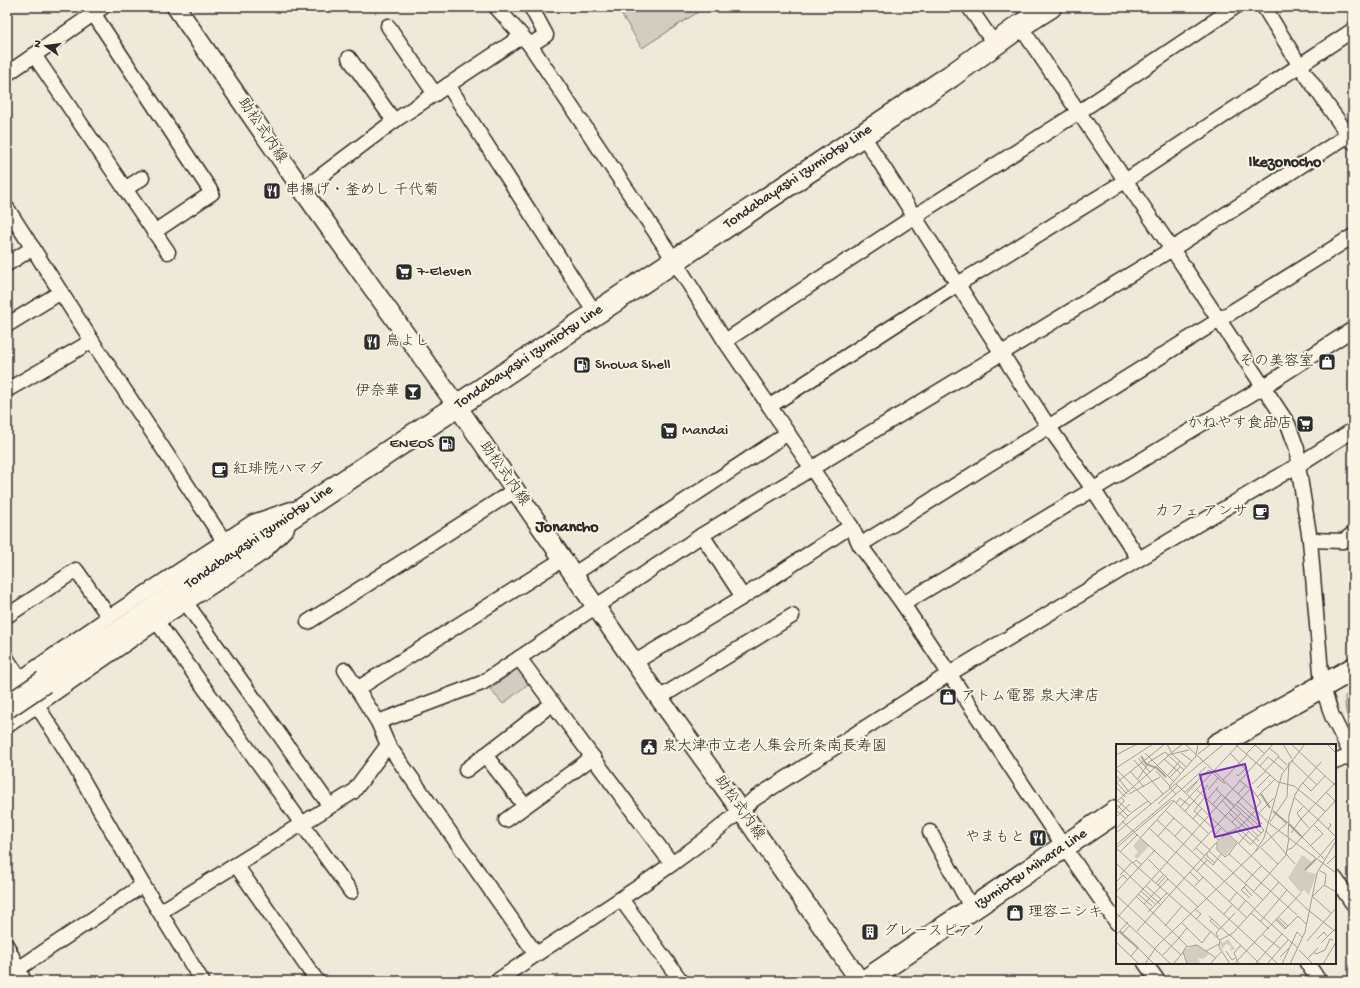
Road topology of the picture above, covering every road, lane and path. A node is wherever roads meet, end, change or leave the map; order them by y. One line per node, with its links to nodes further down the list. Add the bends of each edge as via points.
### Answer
1 (176, 7): 27 (street, 助松式内線)
2 (496, 7): 12 (street)
3 (531, 7): 12 (street, via 546,35)
4 (969, 7): 13 (street)
5 (1050, 7): 10 (main road, Tondabayashi Izumiotsu Line)
6 (1235, 7): 20 (street)
7 (1264, 7): 16 (street)
8 (98, 10): 14 (street); 30 (street, via 212,193)
9 (388, 26): 19 (street)
10 (1020, 26): 13 (main road, Tondabayashi Izumiotsu Line); 20 (street)
11 (1353, 30): 16 (street)
12 (526, 41): 18 (street); 35 (street)
13 (995, 45): 22 (main road, Tondabayashi Izumiotsu Line)
14 (34, 55): 17 (street); 26 (street)
15 (350, 58): 21 (street)
16 (1300, 66): 23 (street); 25 (street)
17 (7, 74)
18 (448, 85): 19 (street); 39 (street)
19 (435, 94): 21 (street)
20 (1079, 112): 25 (street); 29 (street)
21 (394, 121): 27 (street)
22 (862, 134): 29 (street); 35 (main road, Tondabayashi Izumiotsu Line)
23 (1352, 137): 33 (street)
24 (142, 178): 26 (street)
25 (1125, 181): 33 (street); 37 (street)
26 (125, 189): 30 (street)
27 (302, 190): 48 (street, 助松式内線)
28 (7, 208): 32 (street)
29 (915, 216): 37 (street); 44 (street)
30 (154, 232): 34 (street)
31 (1353, 236): 40 (street)
32 (33, 248): 36 (street); 38 (street)
33 (1172, 249): 40 (street); 45 (street)
34 (168, 252)
35 (674, 260): 39 (main road, Tondabayashi Izumiotsu Line); 44 (street)
36 (7, 264)
37 (958, 284): 45 (street); 49 (street)
38 (61, 292): 41 (street); 43 (street)
39 (595, 313): 48 (main road, Tondabayashi Izumiotsu Line)
40 (1218, 320): 46 (street); 50 (street)
41 (7, 325)
42 (1353, 329): 46 (street)
43 (92, 341): 47 (street); 62 (street)
44 (725, 341): 49 (street)
45 (1002, 353): 50 (street); 54 (street)
46 (1263, 387): 53 (street, via 1288,424 1297,449); 55 (street)
47 (7, 390)
48 (457, 406): 56 (street, 助松式内線); 57 (main road, Tondabayashi Izumiotsu Line)
49 (770, 406): 52 (street)
50 (1048, 426): 55 (street); 63 (street)
51 (1353, 430): 53 (street)
52 (788, 432): 54 (street); 66 (street)
53 (1298, 465): 61 (street); 65 (street)
54 (812, 468): 58 (street); 60 (street)
55 (1093, 489): 65 (street); 69 (street)
56 (515, 490): 64 (street, 助松式内線); 75 (street)
57 (312, 501): 62 (street, via 253,522); 68 (street, via 263,553); 89 (main road, Tondabayashi Izumiotsu Line, bridge)
58 (851, 526): 63 (street); 67 (street)
59 (1353, 534): 61 (street, via 1343,541)
60 (702, 535): 67 (street); 70 (street)
61 (1310, 540): 83 (street)
62 (224, 541): 73 (street)
63 (860, 545): 69 (street)
64 (563, 559): 66 (street, 助松式内線); 85 (street)
65 (1139, 559): 81 (street)
66 (574, 574): 70 (street, 助松式内線)
67 (743, 597): 78 (street)
68 (186, 603): 74 (street); 99 (street)
69 (903, 604): 81 (street)
70 (596, 606): 77 (street); 78 (street, 助松式内線)
71 (7, 616): 73 (street, via 76,570)
72 (792, 616): 86 (street)
73 (109, 617): 82 (street)
74 (157, 622): 88 (street); 104 (street)
75 (308, 622)
76 (7, 658): 82 (street)
77 (519, 658): 87 (street); 90 (street, via 482,683)
78 (635, 662): 86 (street, 助松式内線)
79 (1353, 669): 83 (main road)
80 (345, 670): 85 (street)
81 (949, 674): 101 (street, via 754,799); 106 (street)
82 (20, 679): 84 (street); 88 (street)
83 (1322, 685): 92 (main road); 95 (street, via 1332,716)
84 (7, 688)
85 (357, 689): 90 (street)
86 (659, 698): 101 (street, 助松式内線)
87 (553, 703): 94 (street); 96 (street)
88 (37, 705): 91 (street); 110 (street)
89 (7, 707)
90 (378, 722): 93 (street)
91 (7, 726)
92 (1219, 744)
93 (388, 745): 99 (street, via 354,792); 118 (street)
94 (485, 755): 98 (street); 100 (street)
95 (1352, 756): 97 (street)
96 (593, 758): 100 (street); 107 (street)
97 (1336, 762)
98 (466, 770)
99 (330, 806): 104 (street)
100 (525, 806): 103 (street)
101 (741, 811): 107 (street); 126 (street, 助松式内線)
102 (1116, 812): 106 (main road, Izumiotsu Mihara Line)
103 (506, 820)
104 (301, 824): 108 (street); 111 (street)
105 (930, 832): 114 (street)
106 (1064, 846): 114 (main road, Izumiotsu Mihara Line); 116 (street)
107 (672, 864): 112 (street)
108 (236, 865): 115 (street); 123 (street)
109 (1336, 879): 113 (street)
110 (143, 885): 115 (street); 121 (street)
111 (351, 892)
112 (620, 899): 118 (street); 125 (street)
113 (1353, 904)
114 (972, 909): 127 (main road, Izumiotsu Mihara Line)
115 (160, 912): 122 (street)
116 (1116, 922)
117 (7, 946): 121 (street)
118 (536, 954): 124 (street)
119 (1146, 964): 128 (street)
120 (1308, 964): 129 (street)
121 (21, 975)
122 (202, 981)
123 (317, 981)
124 (497, 981)
125 (681, 981)
126 (860, 981)
127 (865, 981)
128 (1158, 981)
129 (1319, 981)

